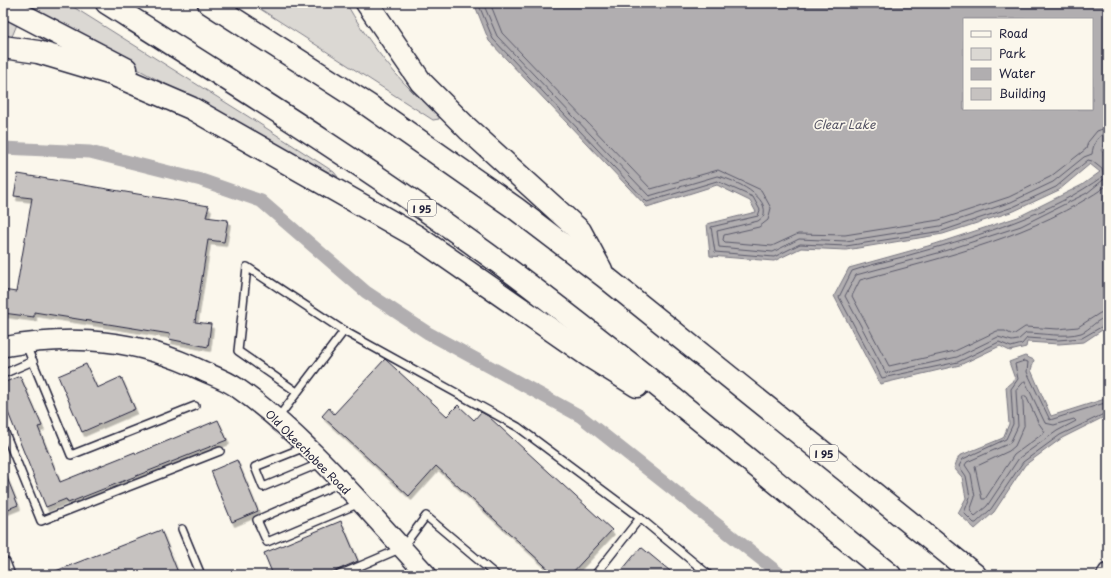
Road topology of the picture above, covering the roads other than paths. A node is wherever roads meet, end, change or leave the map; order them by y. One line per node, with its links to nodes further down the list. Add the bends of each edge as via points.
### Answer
1 (107, 3): 17 (highway, I 95, via 295,121 434,216 581,326)
2 (209, 3): 7 (highway, I 95, via 332,81 442,156)
3 (367, 3): 7 (highway, via 421,82 468,129 580,231)
4 (3, 5): 6 (highway, via 118,64)
5 (3, 47): 6 (highway, via 38,52 112,74)
6 (191, 108): 17 (highway, via 416,236 589,356)
7 (604, 276): 35 (highway, I 95)
8 (344, 331): 13 (lane); 13 (lane, via 247,267 238,350); 23 (lane, via 518,427)
9 (25, 342): 10 (street, Old Okeechobee Road); 11 (lane); 15 (street, Old Okeechobee Road, via 92,340 128,344 162,353 234,386)
10 (3, 347)
11 (33, 361): 12 (lane); 14 (lane, via 71,455)
12 (3, 374)
13 (297, 392): 15 (lane)
14 (195, 406)
15 (277, 419): 18 (street, Old Okeechobee Road)
16 (3, 428): 19 (lane, via 41,521)
17 (720, 437): 34 (highway, I 95)
18 (306, 447): 20 (street, Old Okeechobee Road); 20 (lane, via 254,467 263,488)
19 (220, 451)
20 (322, 462): 21 (street, Old Okeechobee Road)
21 (340, 482): 22 (street, Old Okeechobee Road); 22 (lane, via 257,520 267,542)
22 (360, 503): 25 (street, Old Okeechobee Road)
23 (640, 518): 32 (lane); 33 (lane)
24 (182, 529): 28 (lane)
25 (402, 548): 29 (lane); 30 (street, Old Okeechobee Road); 31 (lane, via 426,516)
26 (6, 562): 27 (lane)
27 (11, 575)
28 (201, 575)
29 (339, 575)
30 (427, 575)
31 (496, 575)
32 (595, 575)
33 (710, 575)
34 (890, 575)
35 (976, 575)

